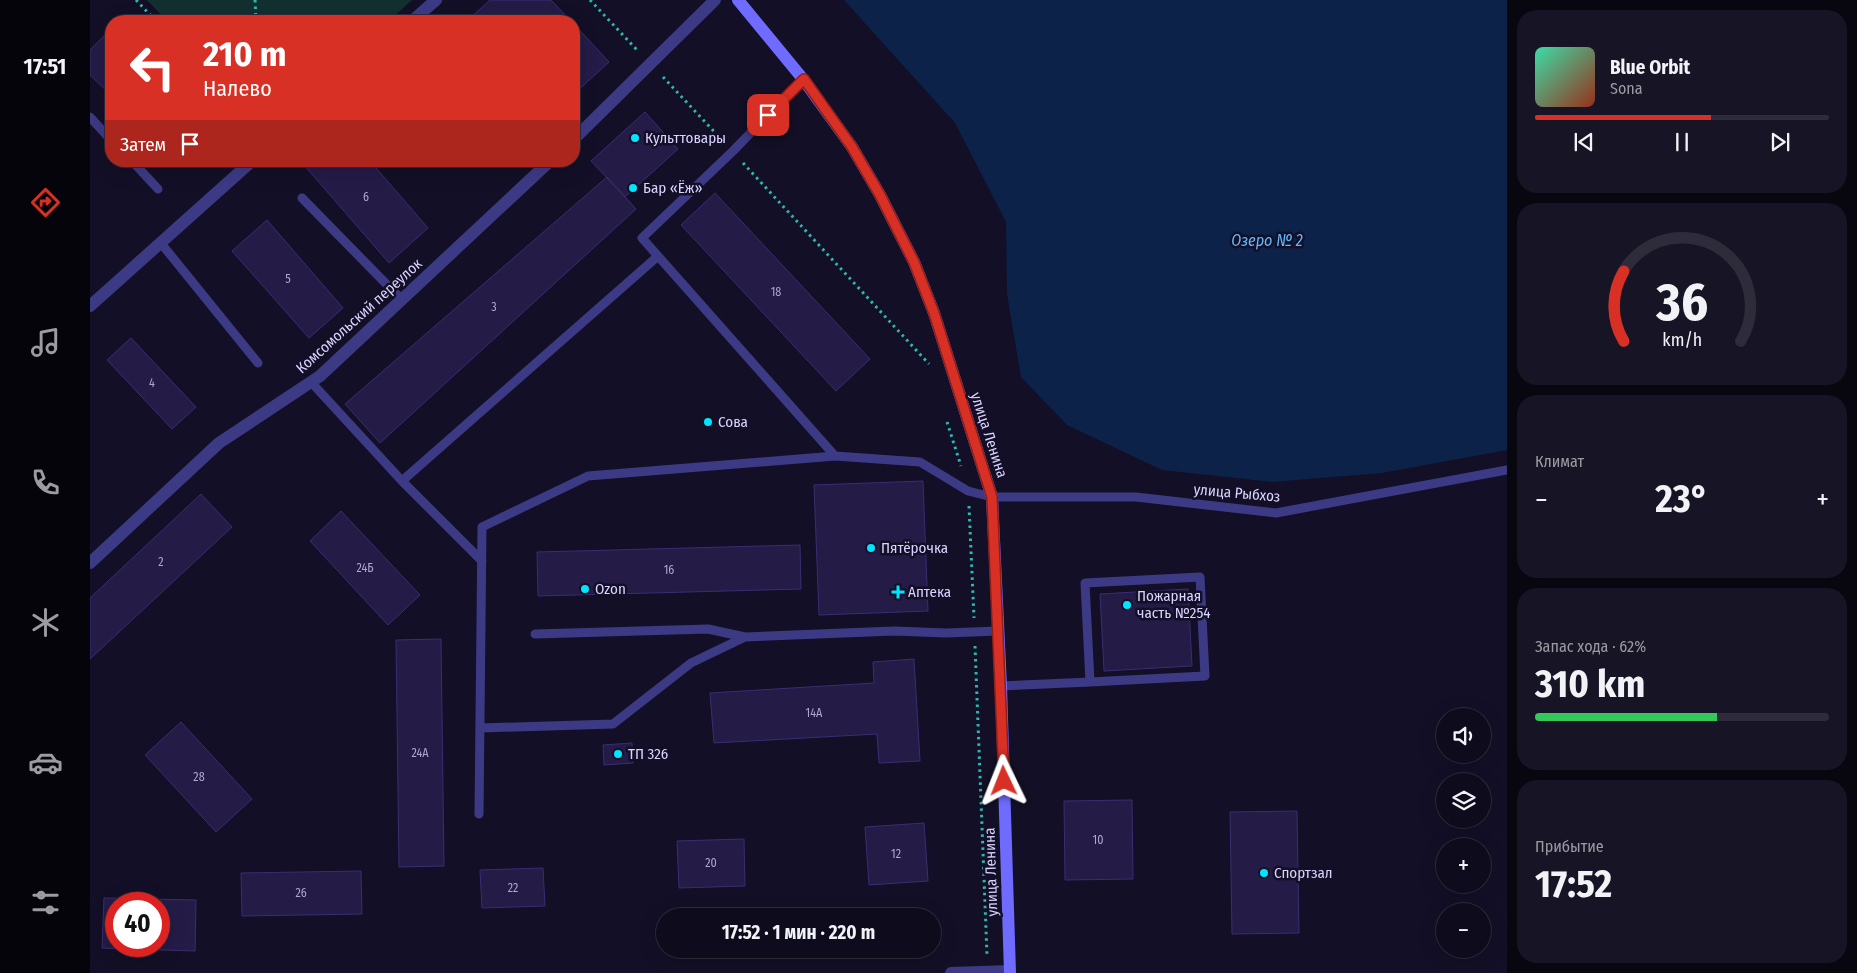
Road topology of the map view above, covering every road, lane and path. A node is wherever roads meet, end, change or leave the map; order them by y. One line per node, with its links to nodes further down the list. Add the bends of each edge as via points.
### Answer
1 (136, 0): 6 (path)
2 (255, 0): 7 (path)
3 (436, 0): 8 (street)
4 (716, 0): 11 (street)
5 (738, 0): 9 (street, улица Ленина)
6 (150, 15)
7 (256, 15)
8 (419, 15)
9 (804, 79): 19 (lane, via 642,238); 27 (street, улица Ленина, via 852,147 914,262 934,313)
10 (90, 117): 12 (lane)
11 (580, 130)
12 (105, 133)
13 (138, 167): 16 (lane)
14 (245, 167): 18 (street)
15 (544, 167): 20 (street, Комсомольский переулок)
16 (158, 189)
17 (302, 198): 20 (lane)
18 (160, 242): 21 (street); 22 (lane)
19 (658, 256): 24 (lane); 26 (lane)
20 (402, 300): 23 (street, Комсомольский переулок)
21 (90, 306)
22 (258, 363)
23 (311, 382): 26 (lane); 29 (street, Комсомольский переулок, via 219,443)
24 (835, 456): 27 (lane, улица Рыбхоз, via 920,462 968,491); 28 (lane, улица Рыбхоз, via 588,476 482,527)
25 (1507, 470): 27 (lane, улица Рыбхоз, via 1276,513 1136,497)
26 (402, 481): 28 (lane)
27 (992, 497): 30 (street, улица Ленина)
28 (482, 561): 35 (lane)
29 (90, 563)
30 (998, 631): 32 (lane); 34 (street, улица Ленина)
31 (535, 634): 32 (lane, via 708,629)
32 (745, 637): 35 (lane, via 691,663 613,724)
33 (1090, 682): 33 (lane, via 1085,583 1200,577 1205,676); 34 (lane)
34 (1001, 686): 37 (street, улица Ленина)
35 (480, 728): 36 (lane)
36 (479, 814)
37 (1010, 972): 38 (street, улица Ленина)
38 (951, 973)

